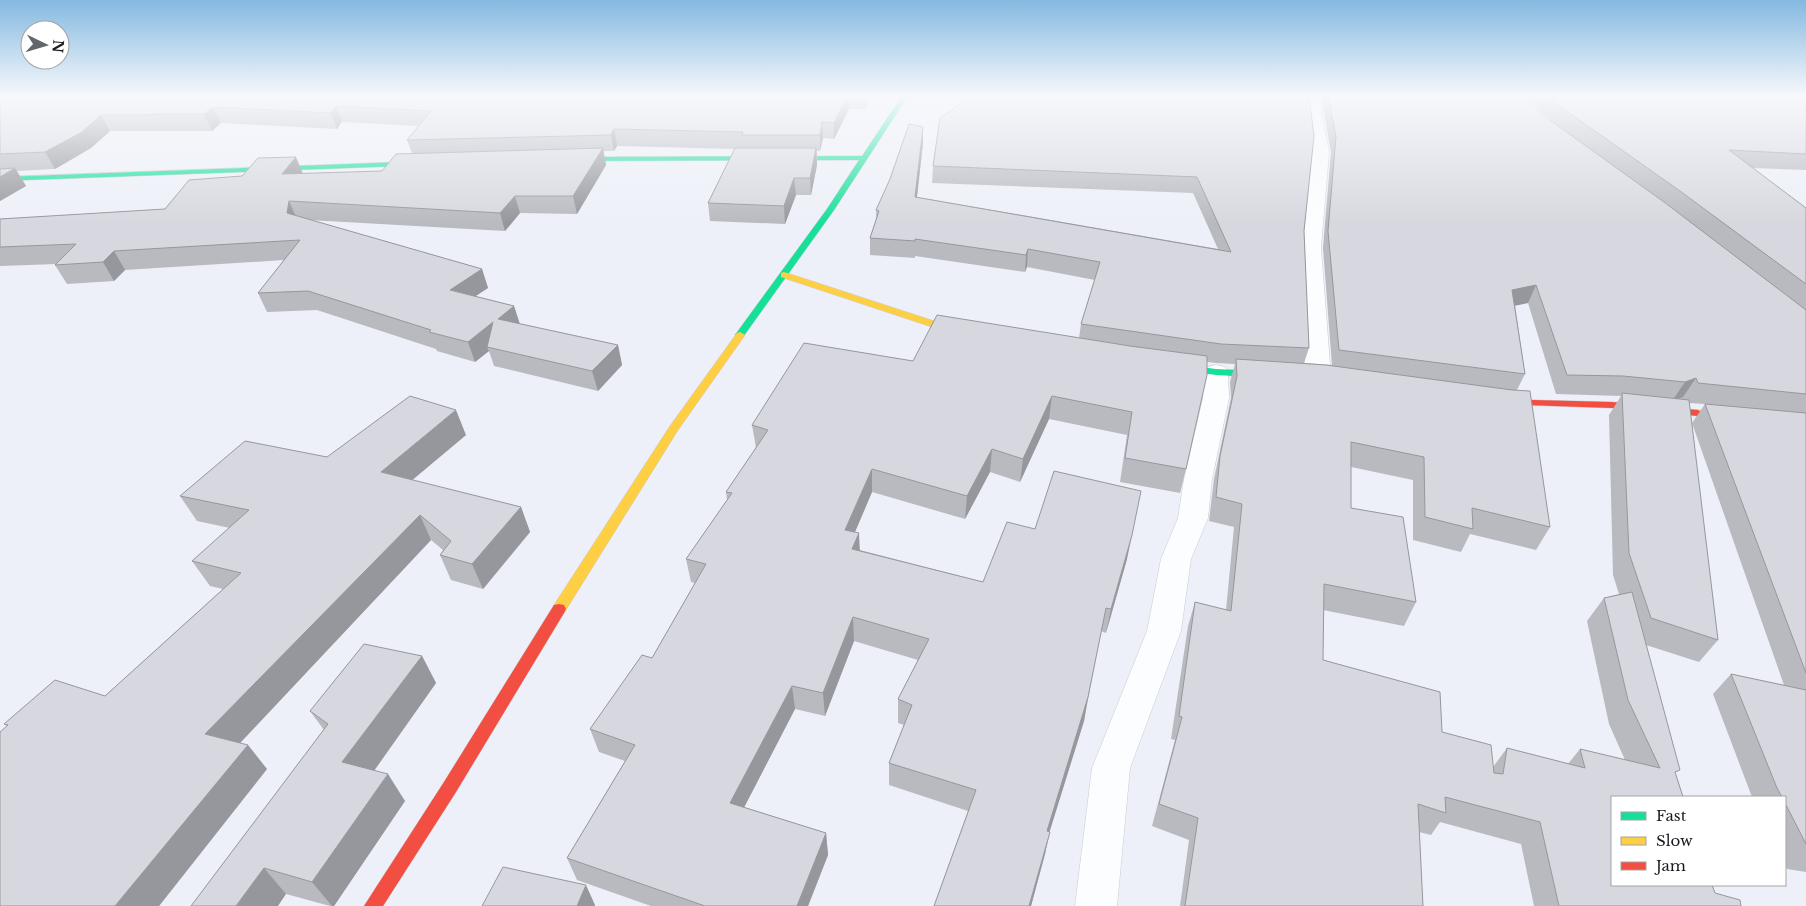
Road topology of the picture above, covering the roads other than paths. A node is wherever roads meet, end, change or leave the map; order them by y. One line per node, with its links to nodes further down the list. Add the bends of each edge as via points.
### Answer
1 (878, 138): 3 (street)
2 (1318, 138): 12 (street, via 1320,152 1312,248)
3 (865, 158): 4 (street); 7 (street)
4 (553, 159)
5 (435, 163): 6 (street)
6 (0, 179)
7 (784, 275): 8 (street, via 938,326); 15 (street, via 674,426 437,812)
8 (983, 333)
9 (1153, 363): 10 (street)
10 (1216, 372): 11 (street); 16 (street, via 1216,398 1193,518 1176,559 1164,631 1111,768)
11 (1281, 376)
12 (1318, 378)
13 (1482, 401): 14 (street, via 1612,405)
14 (1806, 424)
15 (374, 906)
16 (1096, 906)

